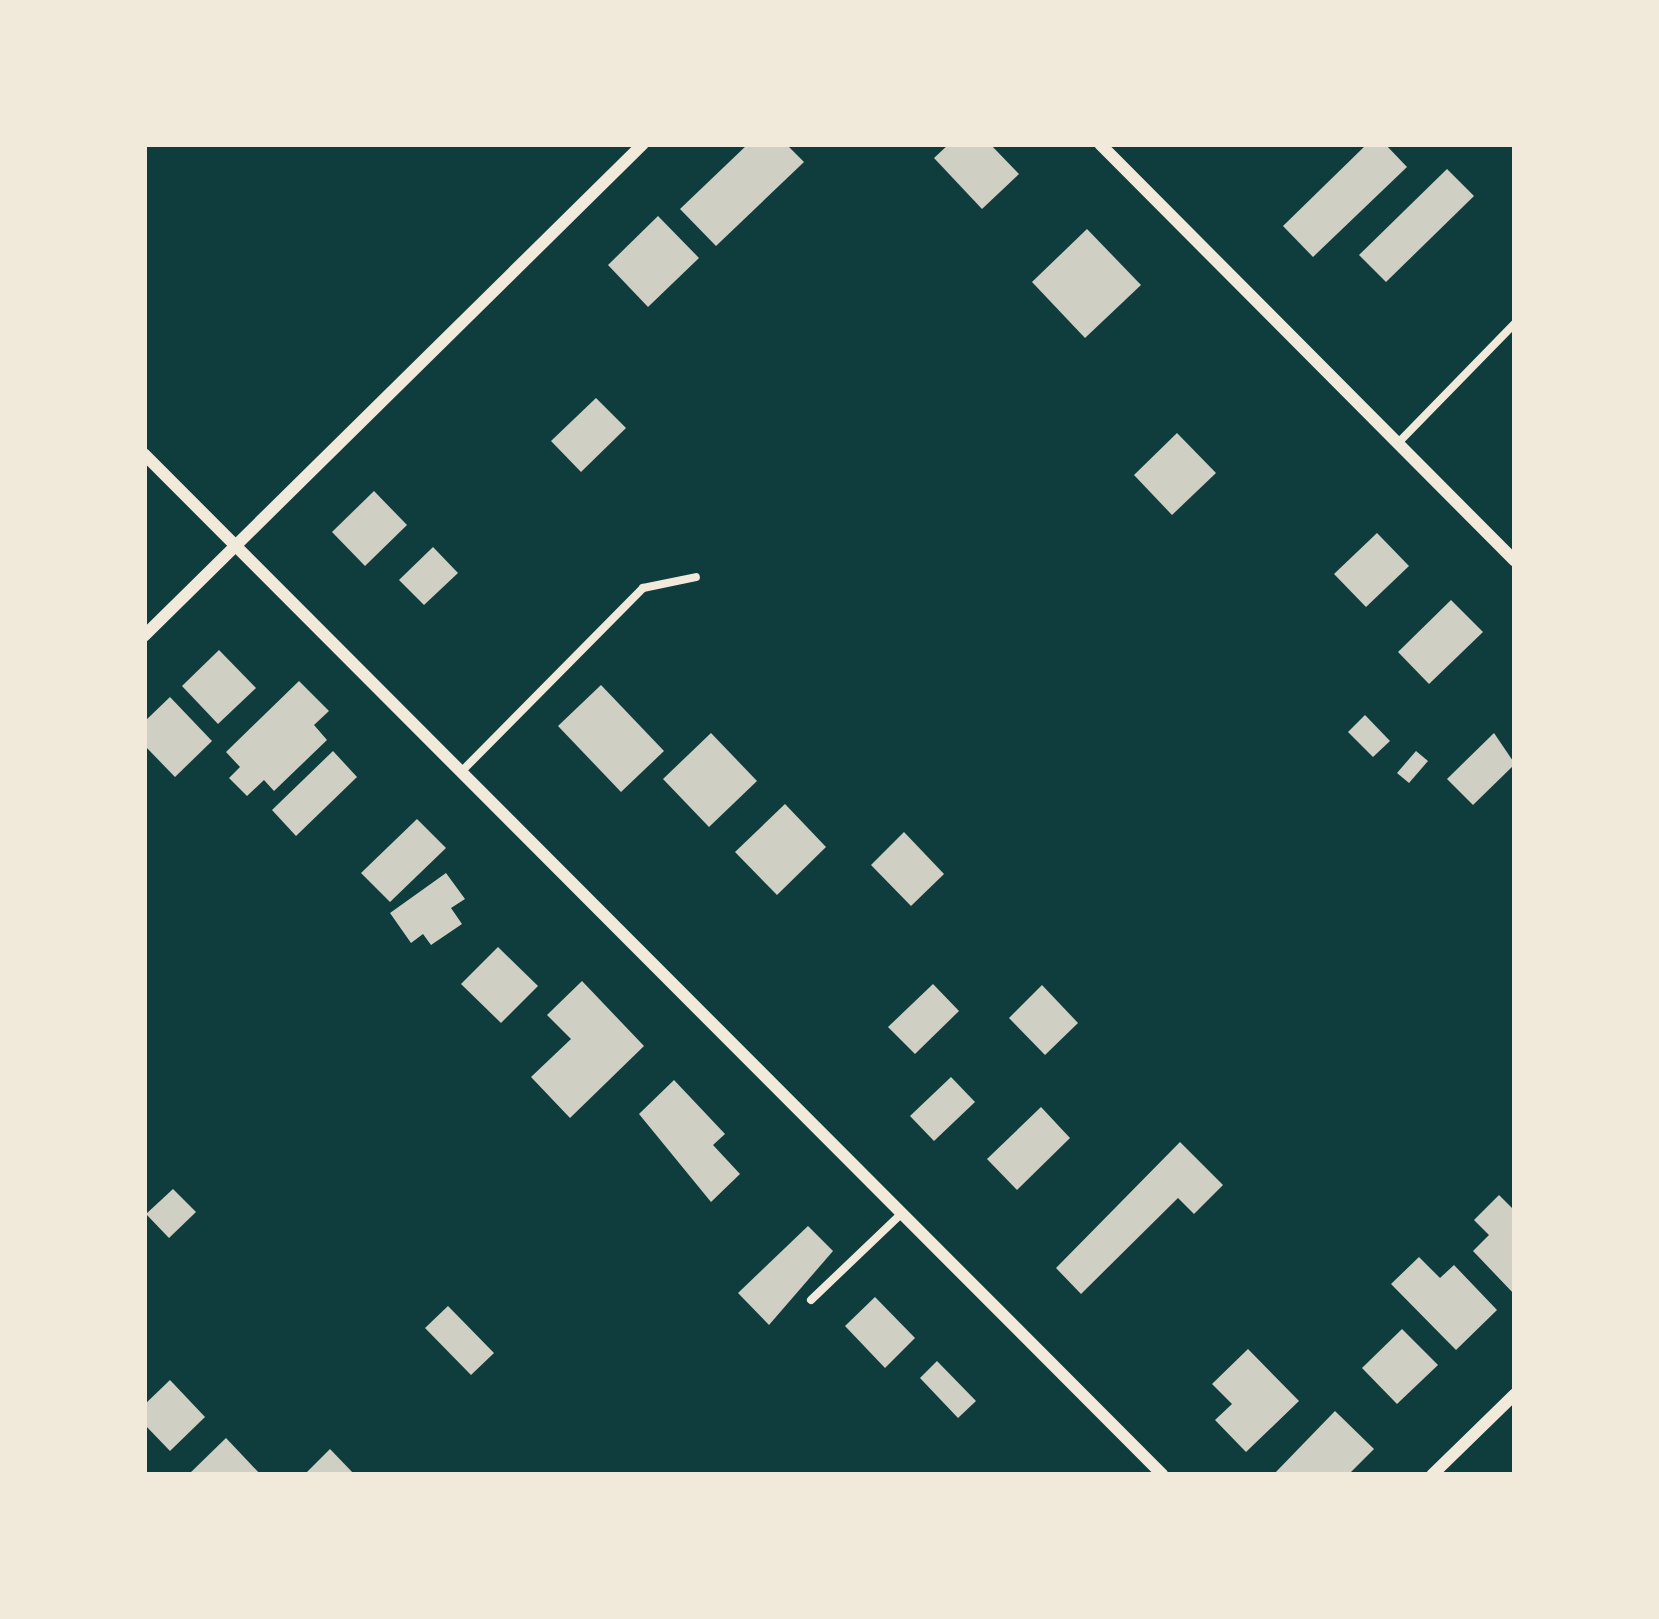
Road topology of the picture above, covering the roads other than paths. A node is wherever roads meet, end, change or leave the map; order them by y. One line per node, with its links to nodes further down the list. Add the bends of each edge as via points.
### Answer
1 (644, 144): 6 (street)
2 (1100, 144): 4 (street)
3 (1515, 323): 4 (lane)
4 (1398, 443): 7 (street)
5 (144, 454): 6 (street)
6 (235, 545): 9 (street); 10 (street)
7 (1515, 561)
8 (696, 577): 10 (lane, via 643,588)
9 (144, 636)
10 (461, 772): 11 (street)
11 (902, 1213): 12 (lane); 14 (street)
12 (812, 1300)
13 (1515, 1394): 15 (street)
14 (1163, 1475)
15 (1432, 1475)

